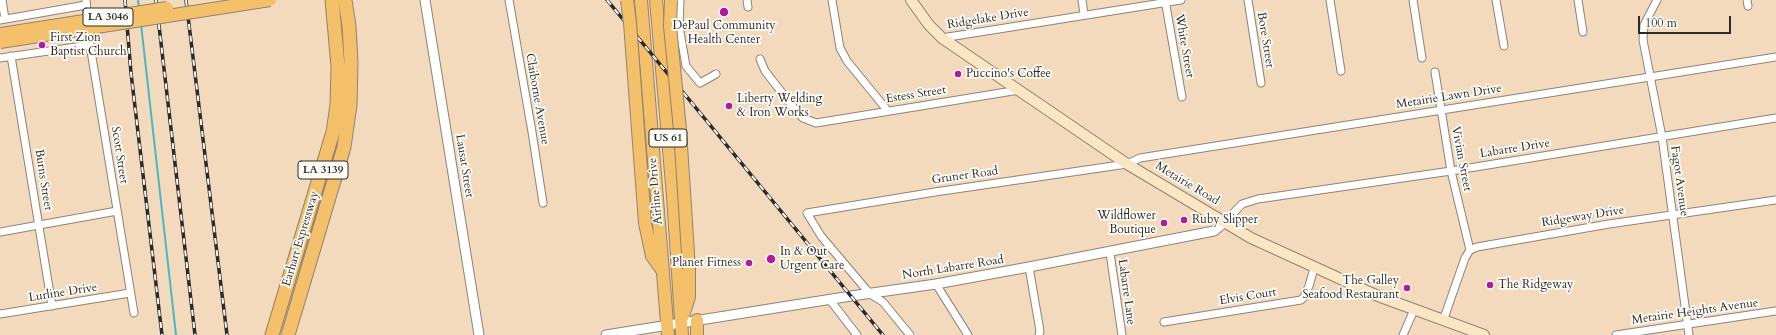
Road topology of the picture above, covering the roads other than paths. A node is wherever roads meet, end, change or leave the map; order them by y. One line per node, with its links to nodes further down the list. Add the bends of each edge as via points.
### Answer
1 (2, 0): 26 (street)
2 (216, 0): 28 (highway, LA 3046, bridge)
3 (270, 0): 30 (highway, LA 3046, bridge)
4 (332, 0): 78 (highway, Earhart Expressway / LA 3139, via 338,66 333,132)
5 (345, 0): 79 (highway, Earhart Expressway / LA 3139, via 351,62 350,105 344,147)
6 (425, 0): 80 (street, Lausat Street)
7 (509, 0): 52 (street, Claiborne Avenue)
8 (627, 0): 62 (highway, bridge, via 645,223 652,256)
9 (641, 0): 62 (highway, Airline Drive / US 61)
10 (656, 0): 74 (highway, Airline Drive / US 61)
11 (671, 0): 74 (highway, bridge, via 670,26 690,269 689,297)
12 (680, 0): 40 (street, via 679,26 686,66 700,83)
13 (832, 0): 46 (street, via 843,55)
14 (911, 0): 29 (main road, Metairie Road)
15 (1082, 0): 25 (street)
16 (1181, 0): 23 (street, Ridgelake Drive)
17 (1248, 0): 42 (street, Bore Street)
18 (1330, 0): 38 (street)
19 (1413, 0): 36 (street)
20 (1496, 0): 32 (street)
21 (1578, 0): 27 (street)
22 (1657, 0): 41 (street, Fagot Avenue, via 1643,31)
23 (1165, 1): 25 (street, Ridgelake Drive); 44 (street, White Street)
24 (86, 2): 26 (street); 31 (street, Scott Street)
25 (1084, 14): 29 (street, Ridgelake Drive)
26 (2, 20)
27 (1583, 32)
28 (0, 34)
29 (942, 38): 43 (main road, Metairie Road)
30 (0, 42)
31 (90, 44): 33 (street); 53 (street, Scott Street)
32 (1504, 46)
33 (11, 56): 35 (street); 56 (street, Burns Street)
34 (1776, 57): 41 (street, Metairie Lawn Drive)
35 (0, 58)
36 (1422, 58)
37 (760, 59): 46 (street, Estess Street, via 765,71 797,112 809,121)
38 (1341, 71)
39 (1435, 72): 45 (street, Vivian Street)
40 (716, 74)
41 (1649, 78): 45 (street, Metairie Lawn Drive); 48 (street, Fagot Avenue)
42 (1261, 83)
43 (1019, 90): 46 (street, Estess Street); 49 (main road, Metairie Road)
44 (1182, 97)
45 (1441, 109): 49 (street, Metairie Lawn Drive, via 1140,158); 50 (street, Vivian Street)
46 (887, 110)
47 (1776, 118): 48 (street, Labarre Drive)
48 (1662, 137): 50 (street, Labarre Drive); 54 (street, Fagot Avenue)
49 (1127, 164): 55 (main road, Metairie Road); 65 (street, Gruner Road, via 806,213 821,236)
50 (1451, 171): 55 (street, Labarre Drive, via 1258,199 1242,204); 58 (street, Vivian Street)
51 (1776, 200): 54 (street, Ridgeway Drive)
52 (543, 203)
53 (117, 211): 56 (street); 64 (street, Scott Street)
54 (1673, 215): 58 (street, Ridgeway Drive, via 1477,246); 76 (street, Fagot Avenue)
55 (1225, 222): 59 (street, North Labarre Road, via 1214,231); 61 (main road, Metairie Road, via 1251,238)
56 (39, 226): 57 (street); 67 (street, Burns Street)
57 (0, 232)
58 (1470, 250): 73 (street)
59 (1110, 253): 60 (street, North Labarre Road); 88 (street, Labarre Lane)
60 (1029, 268): 63 (street, North Labarre Road); 87 (street)
61 (1314, 268): 68 (main road, Metairie Road); 75 (street, Elvis Court, via 1304,297 1297,301)
62 (662, 271): 77 (highway, Airline Drive / US 61)
63 (936, 284): 65 (street, North Labarre Road); 86 (street)
64 (130, 293): 67 (street, Lurline Drive); 70 (street, Scott Street)
65 (870, 294): 66 (street, North Labarre Road); 85 (street, via 883,302)
66 (830, 300): 72 (street, North Labarre Road); 84 (street)
67 (52, 306): 71 (street, Lurline Drive)
68 (1414, 310): 73 (main road, Metairie Road); 89 (street)
69 (1776, 312): 76 (street, Metairie Heights Avenue)
70 (134, 313)
71 (0, 314)
72 (697, 320): 74 (street, North Labarre Road); 83 (highway)
73 (1444, 321): 90 (main road, Metairie Road)
74 (681, 322): 77 (street, North Labarre Road); 82 (highway, Airline Drive / US 61)
75 (1164, 322)
76 (1688, 324): 91 (street, Metairie Heights Avenue); 92 (street, Fagot Avenue)
77 (668, 330): 81 (street, North Labarre Road)
78 (272, 335)
79 (288, 335)
80 (479, 335)
81 (606, 335)
82 (682, 335)
83 (697, 335)
84 (857, 335)
85 (910, 335)
86 (968, 335)
87 (1039, 335)
88 (1122, 335)
89 (1403, 335)
90 (1484, 335)
91 (1616, 335)
92 (1689, 335)

